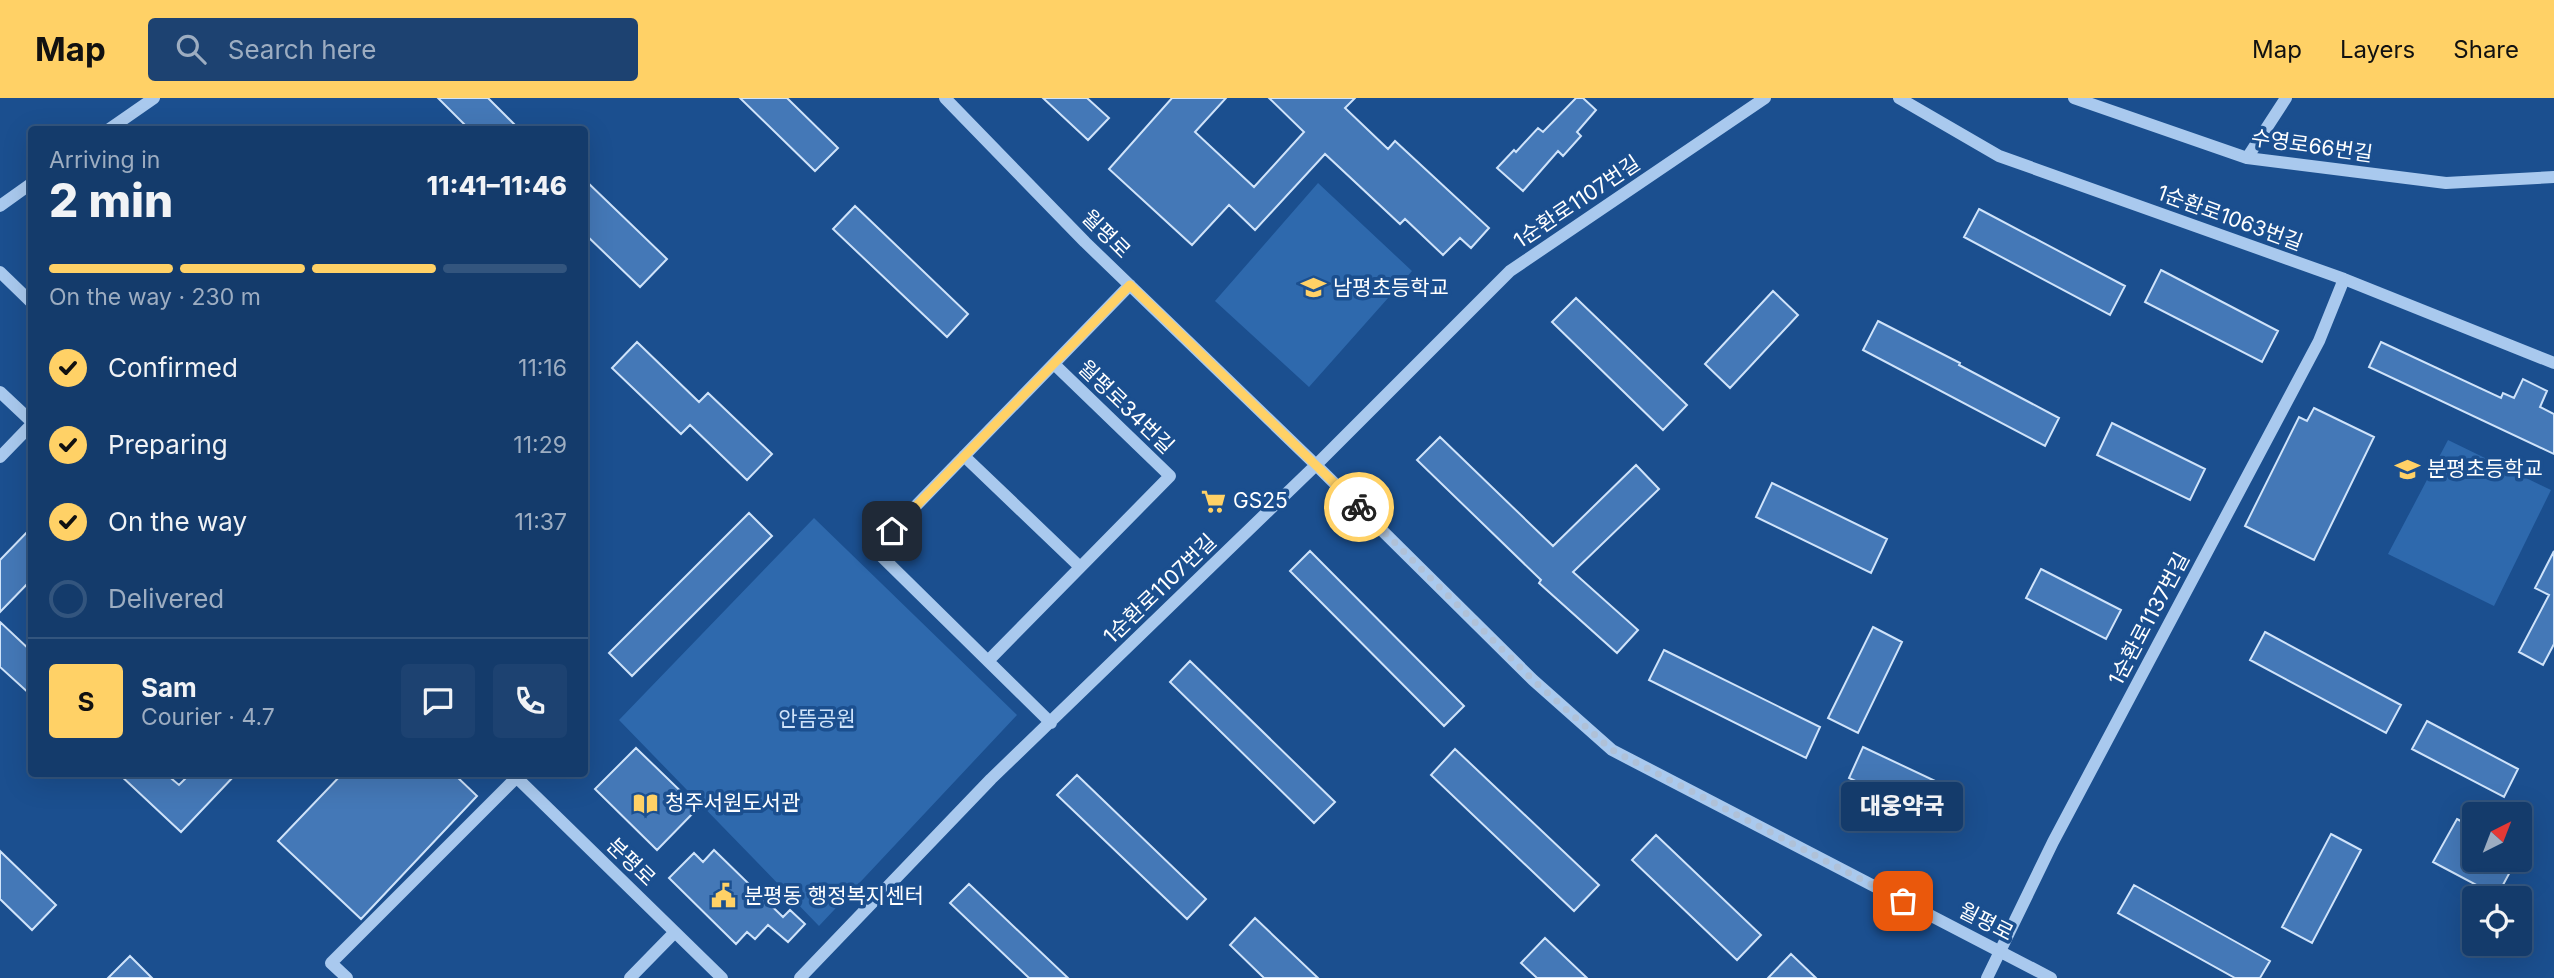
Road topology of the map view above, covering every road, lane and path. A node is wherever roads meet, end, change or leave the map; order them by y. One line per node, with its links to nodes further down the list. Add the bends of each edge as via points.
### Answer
1 (154, 98): 7 (street)
2 (945, 98): 15 (street, 월평로)
3 (1765, 98): 24 (street, 1순환로1107번길, via 1510,271)
4 (1899, 98): 14 (street, 1순환로1063번길, via 1999,156)
5 (2074, 98): 9 (street, 수영로66번길)
6 (2286, 98): 9 (street)
7 (135, 103): 8 (street)
8 (112, 126)
9 (2247, 158): 10 (street, 수영로66번길, via 2445,183)
10 (2554, 177)
11 (28, 186): 12 (street)
12 (0, 206)
13 (0, 272): 16 (street)
14 (2344, 279): 17 (street, 1순환로1063번길); 31 (street, 1순환로1137번길, via 2319,341 2053,842)
15 (1130, 285): 18 (street, 월평로34번길); 24 (street, 월평로)
16 (28, 299)
17 (2554, 363)
18 (1054, 364): 22 (street, 월평로34번길); 25 (street, 월평로34번길, via 1170,476)
19 (0, 392): 20 (street)
20 (28, 419)
21 (28, 427): 23 (street)
22 (964, 456): 25 (street); 26 (street, 월평로34번길, via 874,549)
23 (0, 457)
24 (1316, 465): 27 (street, 1순환로1107번길); 31 (street, 월평로, via 1533,680 1612,750)
25 (1080, 567): 26 (street, 월평로34번길)
26 (988, 661): 27 (street, 월평로34번길)
27 (1051, 723): 35 (street, 1순환로1107번길)
28 (513, 777): 32 (street, via 331,963)
29 (517, 777): 30 (street, 분평로)
30 (676, 932): 33 (street); 34 (street, 분평로)
31 (2001, 952): 36 (street, 1순환로1137번길); 37 (street, 월평로)
32 (347, 978)
33 (630, 978)
34 (722, 978)
35 (800, 978)
36 (1987, 978)
37 (2051, 978)

